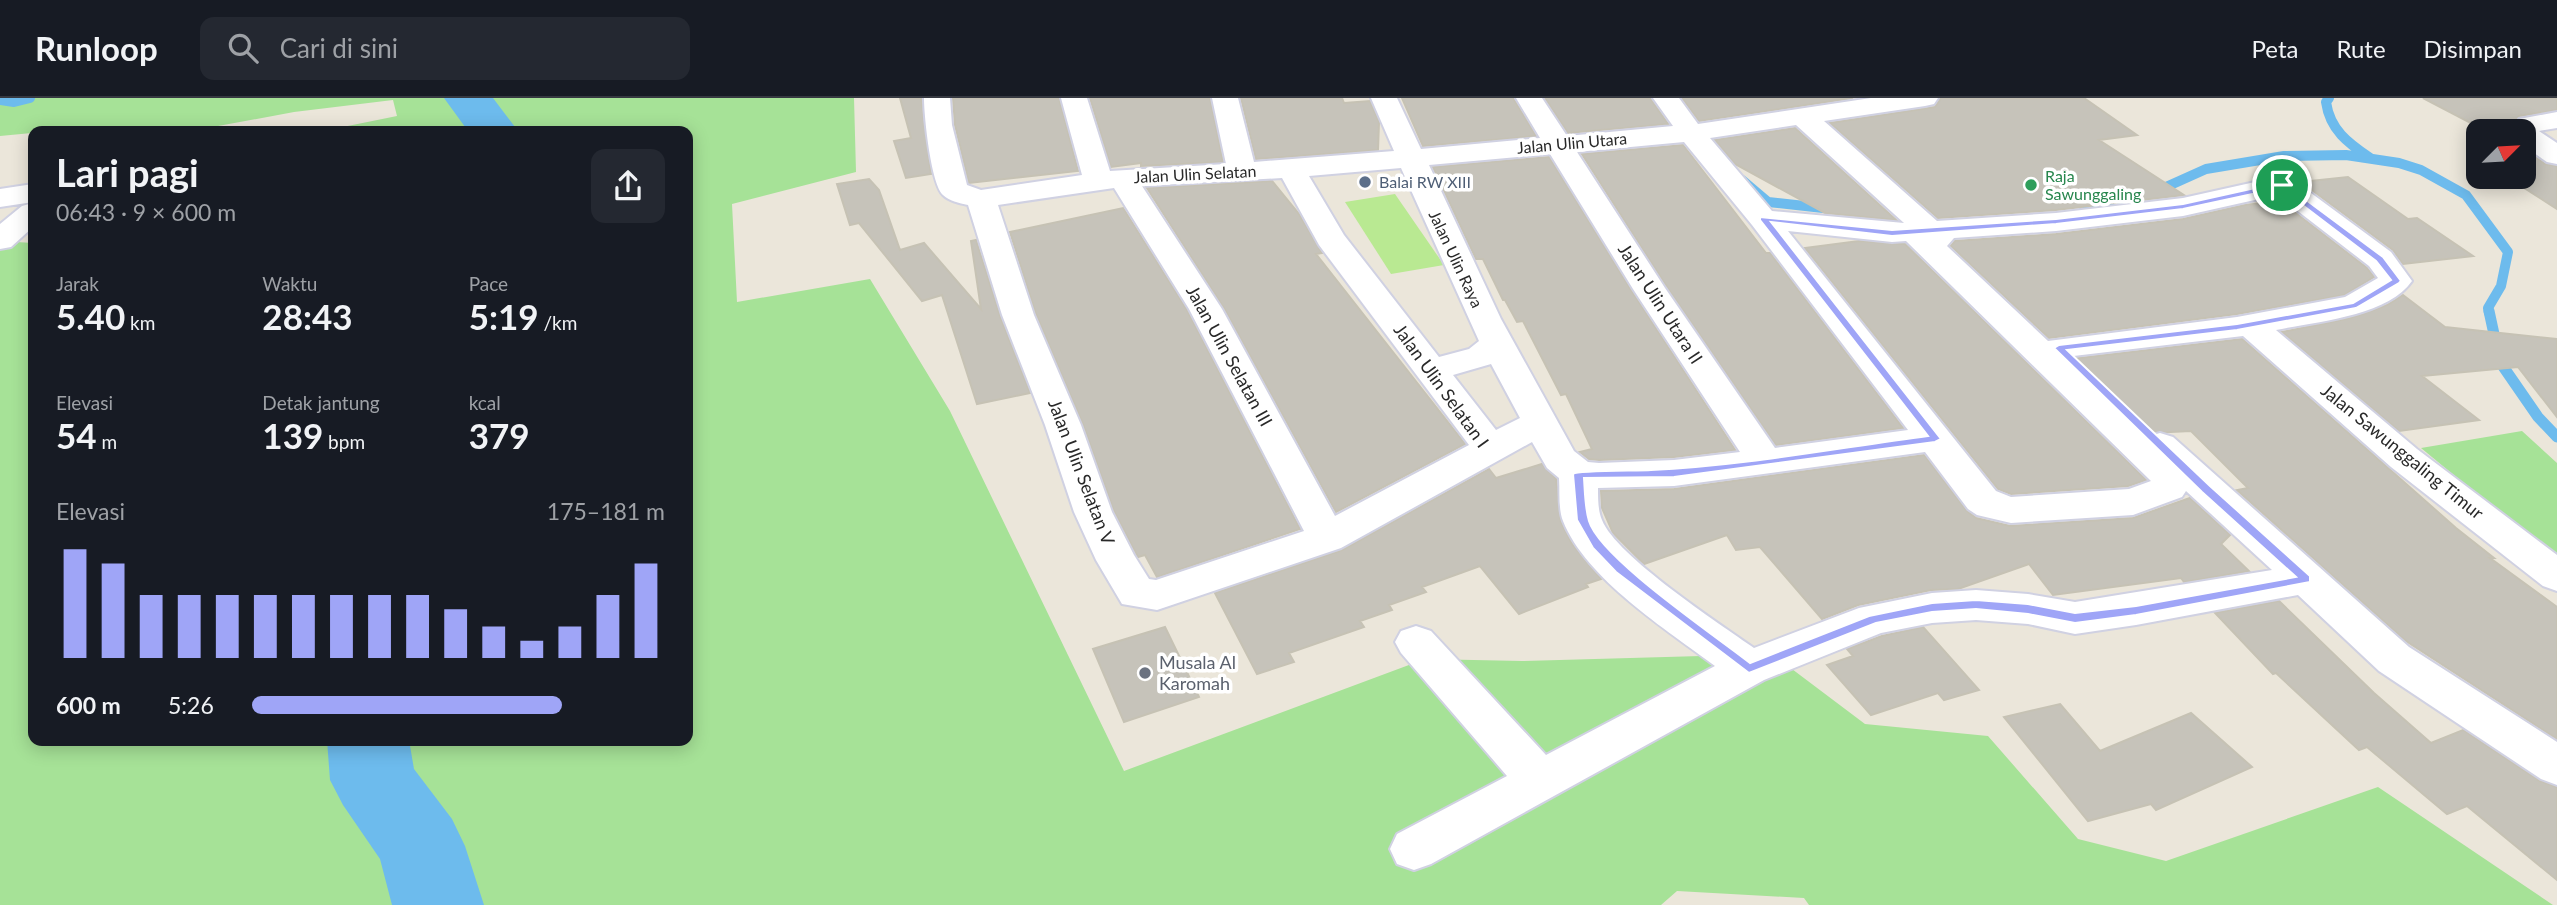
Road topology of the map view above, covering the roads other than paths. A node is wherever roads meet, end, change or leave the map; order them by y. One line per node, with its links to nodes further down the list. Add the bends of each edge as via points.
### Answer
1 (937, 98): 21 (street, via 953,188)
2 (1074, 98): 18 (street, Jalan Ulin Selatan III)
3 (1225, 98): 15 (street)
4 (1384, 98): 13 (street, Jalan Ulin Raya)
5 (1529, 98): 11 (street, Jalan Ulin Utara II)
6 (1665, 98): 10 (street)
7 (1925, 98): 8 (street, Jalan Ulin Utara)
8 (1802, 116): 10 (street, Jalan Ulin Utara); 24 (street)
9 (2557, 120): 12 (street, via 2529,125 2525,134)
10 (1698, 132): 11 (street, Jalan Ulin Utara); 23 (street)
11 (1558, 144): 13 (street, Jalan Ulin Utara); 34 (street, Jalan Ulin Utara II)
12 (2557, 156)
13 (1410, 158): 14 (street, Jalan Ulin Selatan); 27 (street, Jalan Ulin Raya)
14 (1291, 169): 15 (street, Jalan Ulin Selatan); 29 (street, Jalan Ulin Selatan I, via 1330,238)
15 (1242, 171): 18 (street, Jalan Ulin Selatan)
16 (28, 172): 17 (street)
17 (0, 173)
18 (1110, 180): 21 (street, Jalan Ulin Selatan); 36 (street, Jalan Ulin Selatan III, via 1175,259 1237,365)
19 (28, 194): 20 (street)
20 (0, 198)
21 (981, 199): 36 (street, Jalan Ulin Selatan V, via 1018,316 1093,512 1136,593 1157,595)
22 (28, 216): 25 (street)
23 (1763, 219): 24 (street, via 1892,233); 32 (street)
24 (1917, 223): 26 (street, via 2056,222 2183,207 2289,177 2379,259 2396,281 2356,305); 28 (street); 30 (street)
25 (0, 240)
26 (2250, 324): 28 (street); 37 (street, Jalan Sawunggaling Timur, via 2404,458)
27 (1497, 342): 29 (street, via 1481,356); 31 (street, Jalan Ulin Raya)
28 (2059, 348): 30 (street)
29 (1430, 371): 33 (street, Jalan Ulin Selatan I)
30 (2100, 399): 32 (street, via 2171,478 2169,488 2133,502 2011,510 1982,500); 38 (street)
31 (1540, 422): 33 (street); 35 (street, Jalan Ulin Raya, via 1560,459)
32 (1935, 439): 34 (street)
33 (1492, 450): 36 (street, Jalan Ulin Selatan I)
34 (1766, 462): 35 (street, via 1674,473)
35 (1578, 474): 40 (street, via 1582,520 1597,545 1620,569)
36 (1327, 538)
37 (2557, 576)
38 (2306, 579): 40 (street, via 2075,618 1976,605 1932,608 1874,619); 41 (street, via 2394,659)
39 (1416, 642): 42 (street)
40 (1749, 668): 42 (street)
41 (2557, 766)
42 (1539, 780): 43 (street)
43 (1414, 849)

